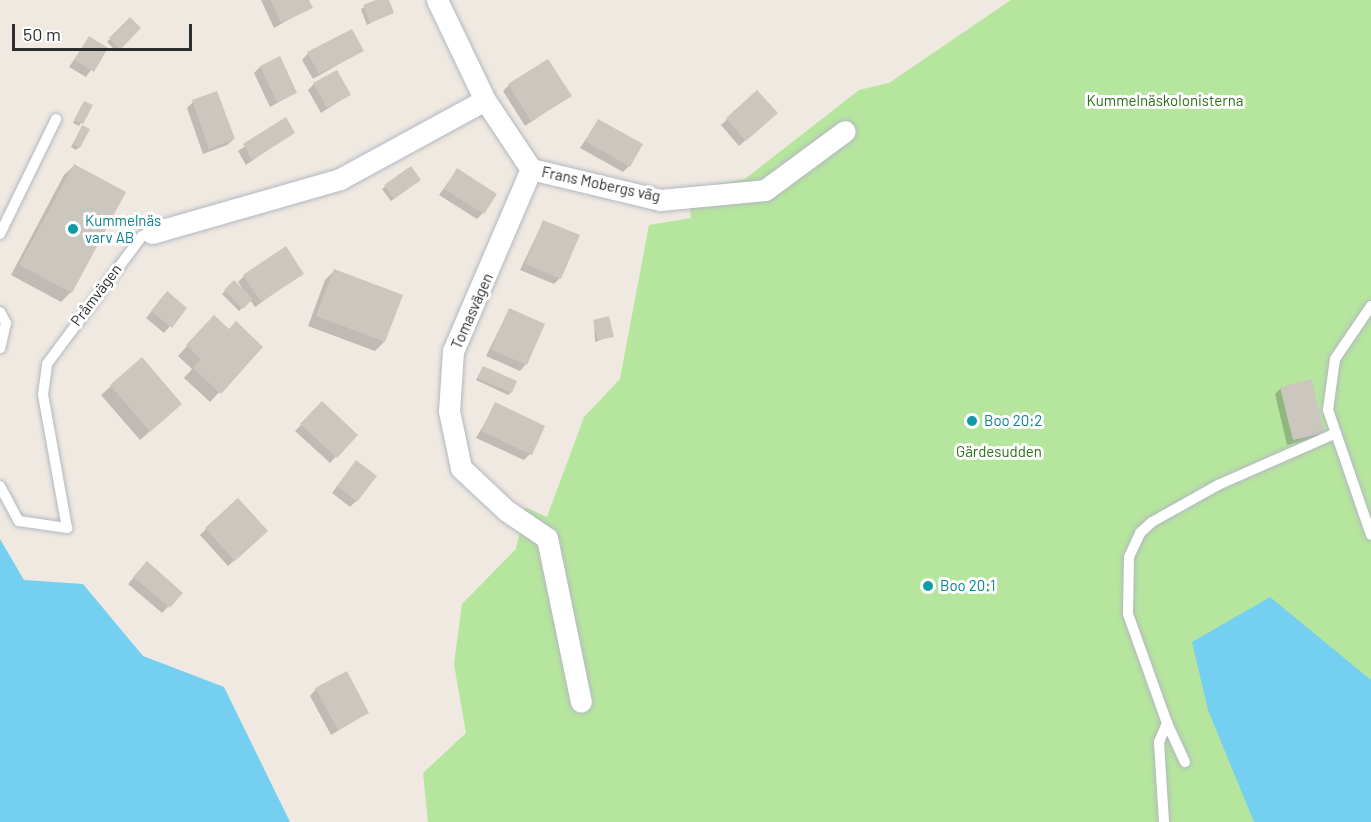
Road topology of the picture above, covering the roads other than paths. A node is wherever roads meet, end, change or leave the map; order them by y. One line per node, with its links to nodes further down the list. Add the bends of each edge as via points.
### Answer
1 (437, 0): 2 (street, Frans Mobergs väg)
2 (485, 100): 5 (street, Frans Mobergs väg); 6 (street, Pråmvägen, via 340,179)
3 (56, 119): 7 (lane)
4 (845, 131): 5 (street, Frans Mobergs väg, via 765,190 660,200)
5 (531, 169): 14 (street, Tomasvägen, via 453,351 449,411 461,468 507,511 547,537)
6 (152, 233): 12 (lane, Pråmvägen, via 142,236 47,364 44,394 66,528 19,521)
7 (0, 234)
8 (1371, 306): 11 (lane, via 1335,359 1328,410)
9 (0, 312): 10 (lane, via 6,323)
10 (0, 348)
11 (1334, 434): 13 (lane); 15 (lane, via 1218,485 1140,533 1128,557 1128,614)
12 (0, 486)
13 (1371, 535)
14 (581, 702)
15 (1167, 723): 16 (lane); 17 (lane, via 1159,742)
16 (1185, 762)
17 (1164, 822)

